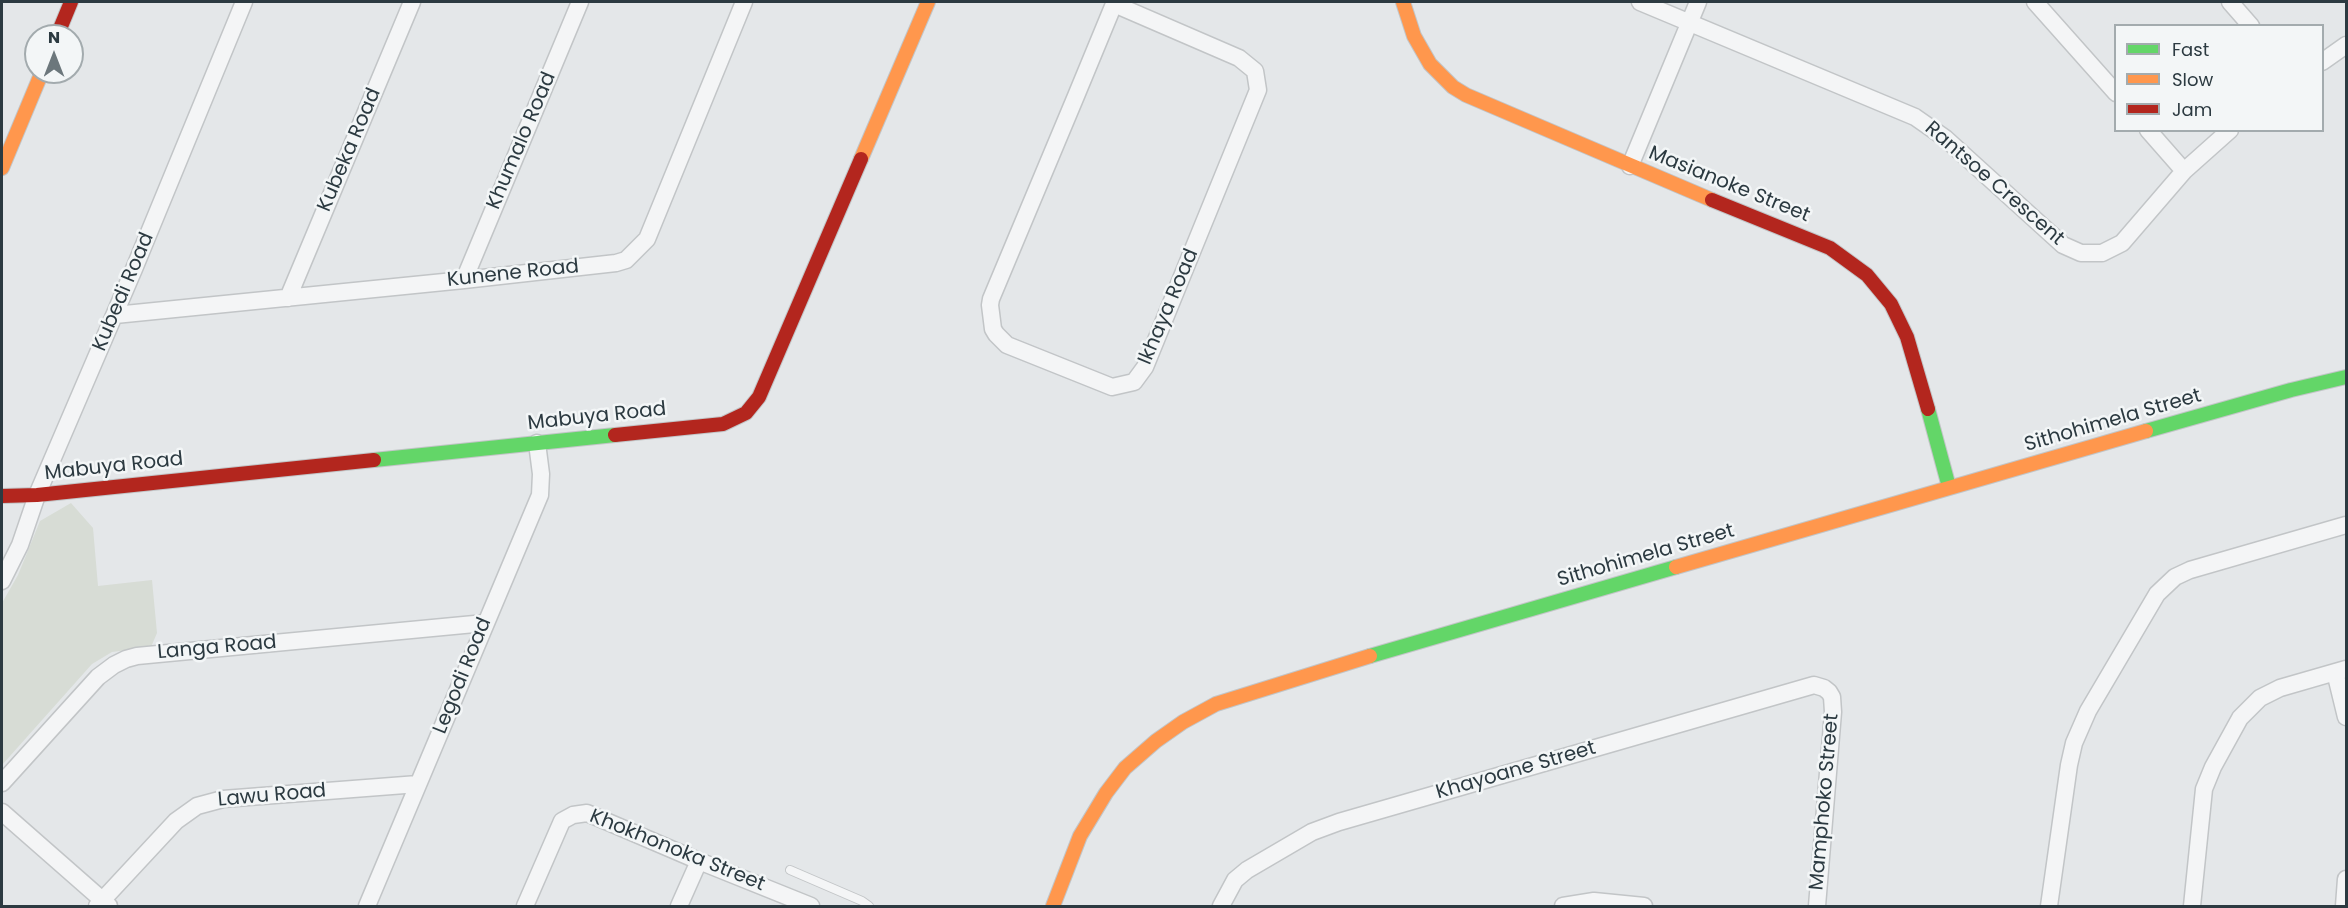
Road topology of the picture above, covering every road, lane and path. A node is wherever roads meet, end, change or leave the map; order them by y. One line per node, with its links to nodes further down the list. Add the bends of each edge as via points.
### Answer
1 (71, 2): 13 (street)
2 (244, 2): 27 (street, Kubedi Road)
3 (412, 2): 26 (street, Kubeka Road)
4 (580, 2): 25 (street, Khumalo Road)
5 (744, 2): 25 (street, Kunene Road, via 647,239 633,255 616,263)
6 (928, 2): 29 (street, Mabuya Road, via 752,407 723,423)
7 (1403, 2): 22 (street, Masianoke Street, via 1423,53 1453,87)
8 (1640, 2): 14 (street, Rantsoe Crescent)
9 (1698, 2): 14 (street)
10 (2035, 2): 19 (street)
11 (2230, 2): 15 (street)
12 (1114, 3): 12 (street, Ikhaya Road, via 990,305 993,329 1007,345 1113,387 1134,382 1145,367 1258,90 1255,71 1239,58)
13 (62, 24)
14 (1689, 24): 22 (street); 24 (street, Rantsoe Crescent, via 1915,117 1945,138 2063,245 2075,251 2103,253 2122,243)
15 (2249, 24)
16 (2346, 45): 17 (street)
17 (2324, 61)
18 (37, 84): 23 (street)
19 (2114, 92)
20 (2150, 132): 24 (street)
21 (2228, 132): 24 (street, Rantsoe Crescent)
22 (1630, 166): 30 (street, Masianoke Street, via 1830,248 1867,275 1891,304 1907,337)
23 (2, 168)
24 (2184, 171)
25 (464, 280): 26 (street, Kunene Road)
26 (288, 298): 27 (street, Kunene Road)
27 (115, 315): 32 (street, Kubedi Road)
28 (2346, 377): 30 (street, Sithohimela Street)
29 (537, 443): 32 (street, Mabuya Road); 35 (street, Legodi Road, via 540,495)
30 (1948, 487): 51 (street, Sithohimela Street, via 1216,704 1174,728 1125,768 1080,836)
31 (2, 495): 32 (street, Mabuya Road)
32 (37, 495): 34 (street, Kubedi Road, via 20,545)
33 (2346, 525): 56 (street, via 2190,570 2175,577 2157,594 2074,742)
34 (2, 581)
35 (485, 623): 39 (street, Langa Road, via 126,659 98,676); 40 (street, Legodi Road)
36 (2341, 671): 38 (street); 57 (street, via 2280,688 2260,698 2241,718 2204,789)
37 (1832, 697): 52 (street, Khayoane Street, via 1820,686 1803,687 1339,822 1312,832 1247,870 1235,880); 55 (street, Mamphoko Street)
38 (2346, 717)
39 (2, 783)
40 (418, 784): 45 (street, Lawu Road, via 222,799 196,806 176,821); 46 (street, Legodi Road)
41 (2, 812): 45 (street)
42 (699, 861): 47 (street, Khokhonoka Street, via 595,814 580,813 567,817 559,827); 48 (street); 49 (street, Khokhonoka Street)
43 (790, 870): 50 (lane)
44 (2346, 879): 58 (street)
45 (103, 904)
46 (367, 906)
47 (525, 906)
48 (679, 906)
49 (811, 906)
50 (869, 906)
51 (1053, 906)
52 (1221, 906)
53 (1563, 906): 54 (street, via 1594,901)
54 (1644, 906)
55 (1817, 906)
56 (2049, 906)
57 (2192, 906)
58 (2344, 906)

